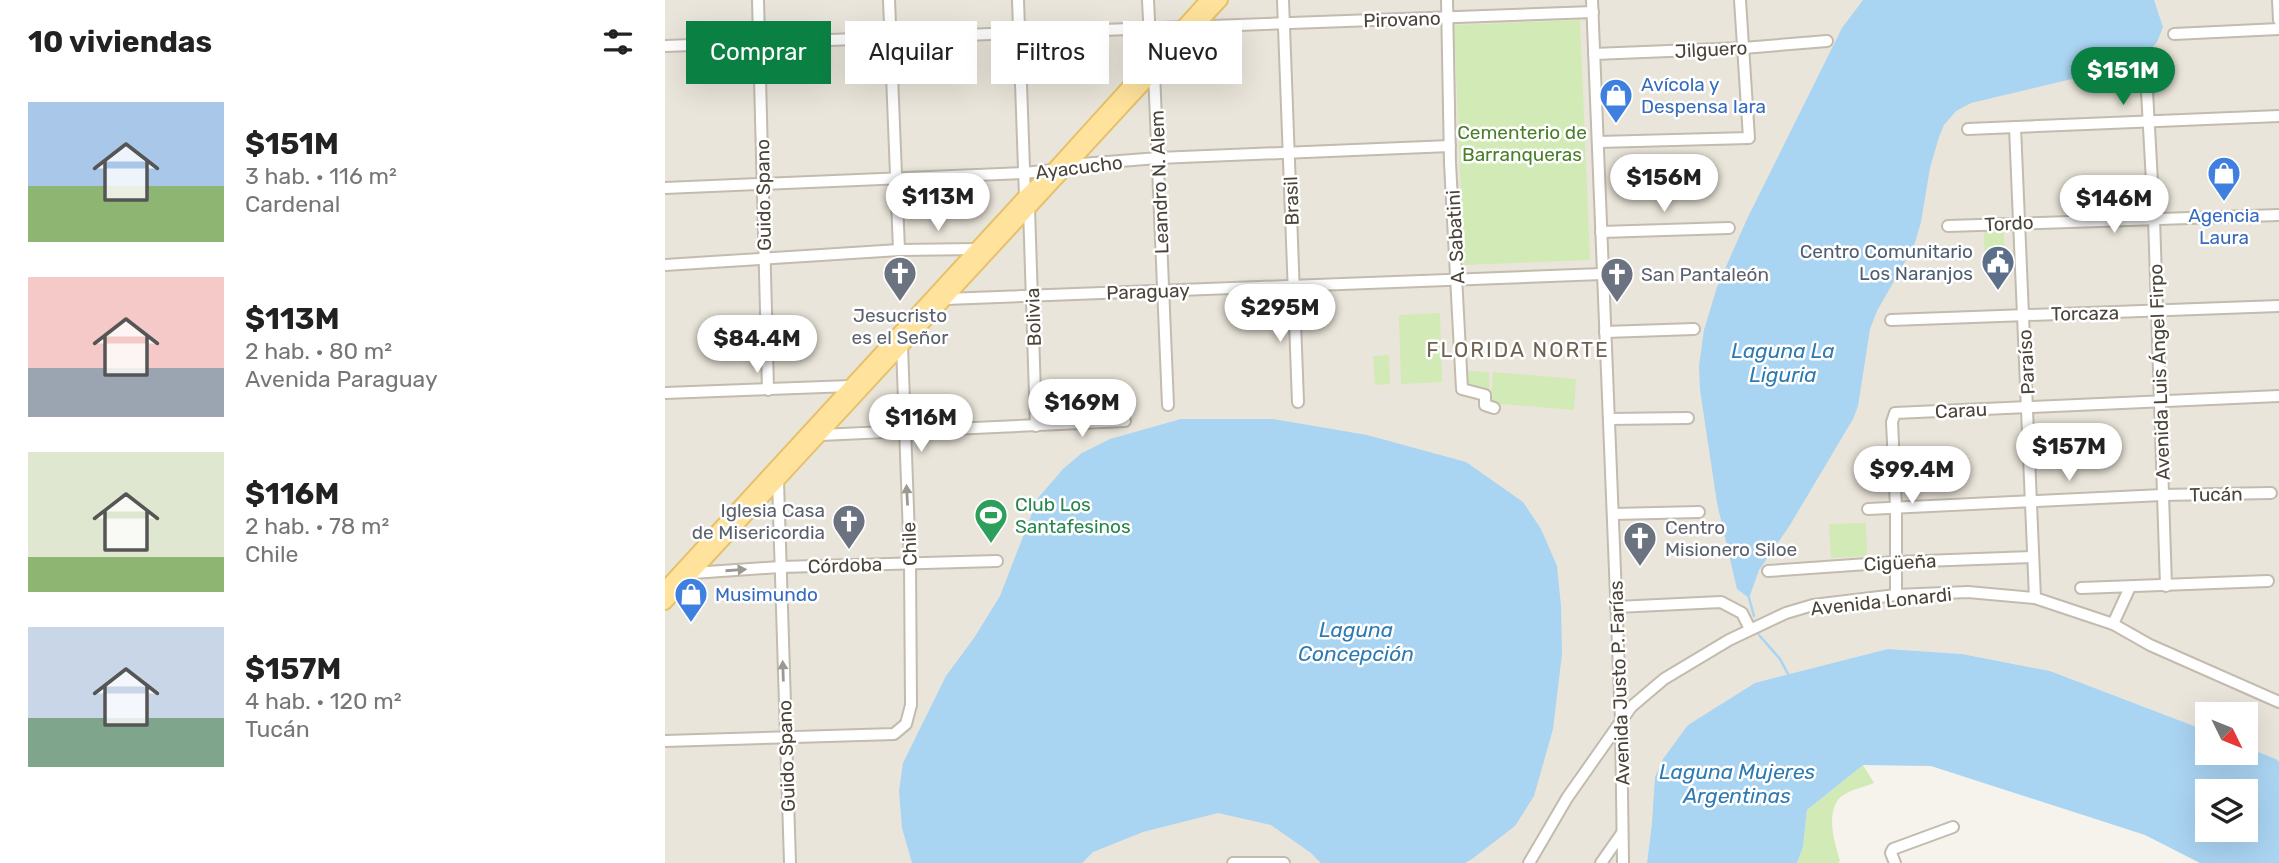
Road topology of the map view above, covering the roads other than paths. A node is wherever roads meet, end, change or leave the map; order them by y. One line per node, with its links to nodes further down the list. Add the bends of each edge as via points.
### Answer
1 (758, 0): 15 (street, Guido Spano)
2 (889, 0): 16 (street)
3 (1018, 0): 17 (street, Bolivia)
4 (1149, 0): 18 (street, Leandro N. Alem)
5 (1207, 0): 19 (main road)
6 (1221, 0): 20 (main road)
7 (1283, 0): 21 (street, Brasil)
8 (1447, 0): 13 (street, A. Sabatini)
9 (1592, 0): 12 (street, Avenida Justo P. Farías)
10 (1739, 0): 28 (street)
11 (2279, 0): 14 (street)
12 (1593, 12): 13 (street, Pirovano); 29 (street, Avenida Justo P. Farías)
13 (1447, 17): 21 (street, Pirovano); 42 (street, A. Sabatini)
14 (2279, 20)
15 (758, 21)
16 (890, 21)
17 (1019, 21)
18 (1150, 21)
19 (1188, 21)
20 (1202, 21)
21 (1284, 23): 22 (street, Pirovano); 43 (street, Brasil)
22 (1242, 25)
23 (2279, 29): 24 (street)
24 (2174, 34)
25 (1827, 41): 28 (street, Jilguero)
26 (686, 45): 27 (street, Pirovano)
27 (665, 46)
28 (1743, 48): 29 (street, Jilguero); 41 (street, via 1749,138)
29 (1594, 54): 41 (street, Avenida Justo P. Farías)
30 (2146, 73): 38 (street, Avenida Luis Ángel Firpo)
31 (760, 84): 49 (street, Guido Spano)
32 (892, 84): 48 (street)
33 (1021, 84): 47 (street, Bolivia)
34 (1136, 84): 46 (main road)
35 (1138, 84): 45 (main road)
36 (1154, 84): 44 (street, Leandro N. Alem)
37 (2279, 116): 38 (street)
38 (2149, 122): 39 (street); 53 (street, Avenida Luis Ángel Firpo)
39 (2015, 127): 40 (street); 54 (street, Paraíso)
40 (1968, 129)
41 (1598, 142): 57 (street, Avenida Justo P. Farías)
42 (1450, 146): 43 (street, Ayacucho); 63 (street, A. Sabatini)
43 (1289, 154): 44 (street, Ayacucho); 64 (street, Brasil)
44 (1158, 158): 45 (street, Ayacucho); 65 (street, Leandro N. Alem)
45 (1069, 164): 46 (street, Ayacucho); 51 (main road)
46 (1053, 170): 47 (street, Ayacucho); 51 (main road)
47 (1024, 173): 48 (street, Ayacucho); 51 (street, Bolivia)
48 (895, 179): 49 (street, Ayacucho); 59 (street)
49 (763, 183): 50 (street, Ayacucho); 60 (street, Guido Spano)
50 (665, 188)
51 (1027, 202): 58 (main road); 66 (street, Bolivia); 67 (main road)
52 (2279, 215): 53 (street, Tordo)
53 (2154, 218): 54 (street, Tordo); 69 (street, Avenida Luis Ángel Firpo)
54 (2020, 222): 55 (street, Tordo); 70 (street, Paraíso)
55 (1948, 226)
56 (1728, 228): 57 (street)
57 (1601, 232): 62 (street, Avenida Justo P. Farías)
58 (978, 248): 59 (street); 75 (main road)
59 (899, 250): 60 (street)
60 (765, 259): 61 (street); 76 (street, Guido Spano)
61 (665, 265)
62 (1602, 274): 63 (street, Paraguay); 73 (street, Avenida Justo P. Farías)
63 (1457, 279): 64 (street, Paraguay); 83 (street, A. Sabatini, via 1462,390 1485,395 1485,405)
64 (1294, 285): 65 (street, Paraguay); 80 (street, Brasil)
65 (1164, 290): 66 (street, Paraguay); 81 (street, Leandro N. Alem)
66 (1032, 296): 67 (street, Paraguay); 87 (street, Bolivia)
67 (946, 299): 74 (main road)
68 (2279, 306): 69 (street, Torcaza)
69 (2157, 311): 70 (street, Torcaza); 79 (street, Avenida Luis Ángel Firpo)
70 (2024, 314): 71 (street, Torcaza); 82 (street, Paraíso)
71 (1891, 320)
72 (1694, 329): 73 (street)
73 (1605, 332): 85 (street, Avenida Justo P. Farías)
74 (902, 346): 88 (street, Chile); 89 (main road)
75 (851, 386): 76 (street); 107 (main road)
76 (768, 390): 77 (street)
77 (665, 393)
78 (2279, 396): 79 (street, Carau)
79 (2158, 400): 82 (street, Carau); 92 (street, Avenida Luis Ángel Firpo)
80 (1298, 402)
81 (1168, 405)
82 (2028, 407): 93 (street, Paraíso); 94 (street, Carau, via 1895,413)
83 (1494, 408)
84 (1688, 418): 85 (street)
85 (1609, 419): 97 (street, Avenida Justo P. Farías)
86 (1125, 421): 87 (street)
87 (1036, 426): 88 (street)
88 (904, 432): 89 (street); 101 (street, Chile, one-way to 88)
89 (820, 435): 90 (main road)
90 (778, 481): 102 (street, Guido Spano); 104 (main road)
91 (2271, 492): 92 (street, Tucán)
92 (2162, 495): 93 (street, Tucán); 106 (street, Avenida Luis Ángel Firpo)
93 (2031, 501): 94 (street, Tucán); 98 (street, Paraíso)
94 (1896, 507): 95 (street, Tucán); 100 (street)
95 (1868, 509)
96 (1699, 512): 97 (street)
97 (1613, 514): 113 (street, Avenida Justo P. Farías)
98 (2032, 556): 100 (street, Cigüeña); 111 (street, Paraíso)
99 (997, 561): 101 (street, Córdoba)
100 (1896, 562): 103 (street, Cigüeña); 110 (street)
101 (910, 563): 102 (street, Córdoba); 118 (street, Chile, via 911,705 906,724 894,734)
102 (781, 567): 104 (street, Córdoba, one-way to 102); 118 (street, Guido Spano, one-way to 102)
103 (1767, 571)
104 (692, 573): 112 (main road)
105 (2268, 581): 106 (street)
106 (2167, 586): 108 (street)
107 (665, 587)
108 (2130, 587): 109 (street); 114 (street)
109 (2081, 588)
110 (1896, 595): 111 (street, Avenida Lonardi, via 1968,592); 115 (street, Avenida Lonardi, via 1813,605)
111 (2035, 598): 114 (street, Avenida Lonardi)
112 (665, 603)
113 (1616, 607): 115 (street, via 1721,602 1742,613); 117 (street, Avenida Justo P. Farías)
114 (2113, 624): 116 (street, Avenida Lonardi)
115 (1750, 629): 117 (street, Avenida Lonardi, via 1664,679)
116 (2279, 702)
117 (1621, 720): 121 (street, Avenida Justo P. Farías); 125 (street, Avenida Lonardi)
118 (785, 739): 119 (street); 123 (street, Guido Spano)
119 (665, 741)
120 (1953, 828): 128 (street, via 1893,849)
121 (1622, 833): 126 (street); 127 (street, Avenida Justo P. Farías)
122 (1284, 862): 124 (street)
123 (790, 863)
124 (1233, 863)
125 (1529, 863)
126 (1601, 863)
127 (1623, 863)
128 (1895, 863)

